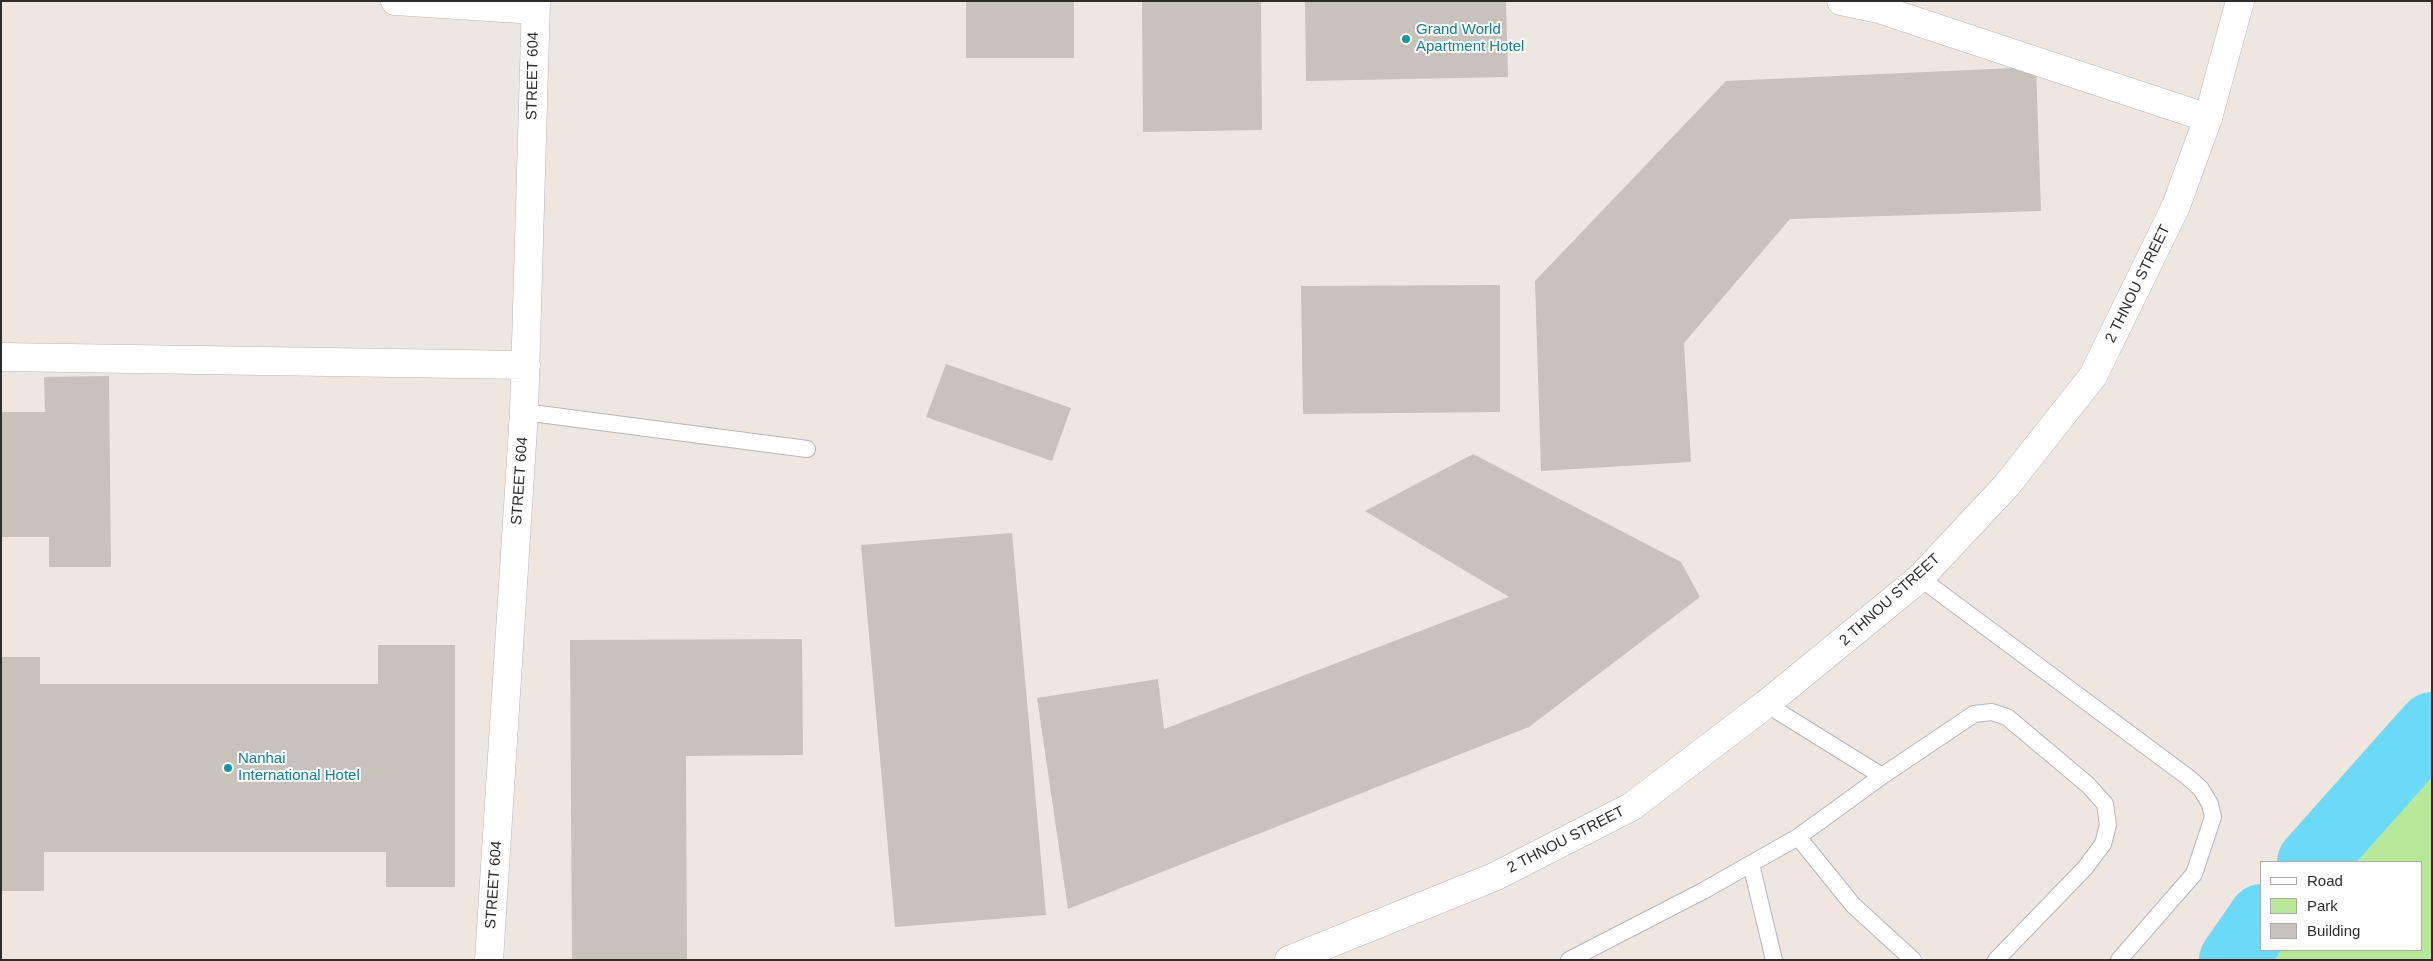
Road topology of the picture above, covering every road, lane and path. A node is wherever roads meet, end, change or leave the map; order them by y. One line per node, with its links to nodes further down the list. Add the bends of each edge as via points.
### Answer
1 (395, 1): 4 (street)
2 (1841, 1): 5 (street, via 1880,9)
3 (2240, 1): 5 (street, 2 THNOU STREET)
4 (536, 6): 7 (street, STREET 604)
5 (2208, 118): 10 (street, 2 THNOU STREET, via 2176,206 2093,376 2007,485)
6 (1, 357): 7 (street)
7 (526, 365): 8 (street, STREET 604)
8 (524, 412): 9 (lane); 15 (street, STREET 604)
9 (807, 449)
10 (1920, 578): 11 (street, 2 THNOU STREET); 21 (lane, via 2189,778 2202,789 2210,804 2213,817 2194,874)
11 (1766, 704): 12 (lane); 16 (street, 2 THNOU STREET, via 1631,807 1494,877)
12 (1882, 776): 13 (lane); 20 (lane, via 1974,714 1992,712 2007,717 2088,785 2105,804 2108,825 2102,844 2085,868)
13 (1798, 837): 14 (lane); 19 (lane, via 1853,905)
14 (1751, 864): 17 (lane); 18 (lane)
15 (489, 960)
16 (1289, 960)
17 (1569, 960)
18 (1774, 960)
19 (1913, 960)
20 (1996, 960)
21 (2118, 960)

